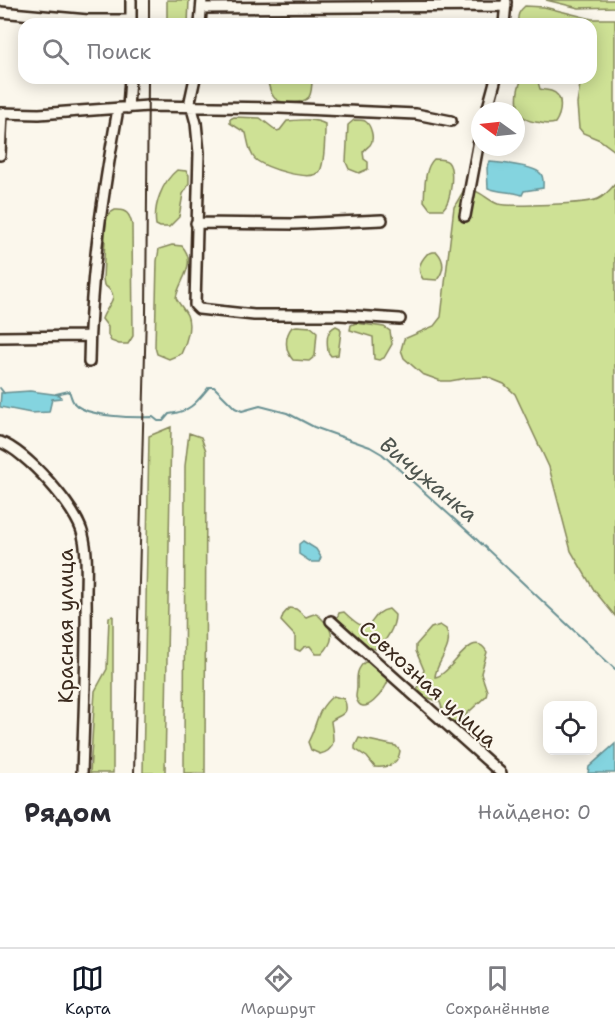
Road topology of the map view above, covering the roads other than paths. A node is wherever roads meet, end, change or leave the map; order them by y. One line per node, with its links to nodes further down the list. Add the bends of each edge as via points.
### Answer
1 (131, 0): 7 (street)
2 (506, 3): 4 (street); 8 (street)
3 (202, 4): 4 (street)
4 (352, 4)
5 (0, 12): 6 (street)
6 (66, 18)
7 (131, 18)
8 (505, 18)
9 (129, 84): 14 (street)
10 (194, 84): 13 (street)
11 (494, 84): 12 (street)
12 (489, 102)
13 (192, 108): 14 (street); 16 (street, via 380,113); 21 (street, via 199,153)
14 (123, 109): 15 (street); 23 (street, via 105,191)
15 (1, 113): 17 (street)
16 (451, 121)
17 (0, 155)
18 (476, 156): 19 (street)
19 (465, 216)
20 (382, 220): 21 (street)
21 (196, 223): 22 (street, via 195,305 199,309 254,315)
22 (400, 319)
23 (89, 336): 24 (street); 25 (street)
24 (0, 337)
25 (88, 362)
26 (0, 442): 28 (street, Красная улица, via 17,450 47,480 83,532 87,644)
27 (331, 621): 29 (street, Совхозная улица)
28 (82, 773)
29 (501, 773)

